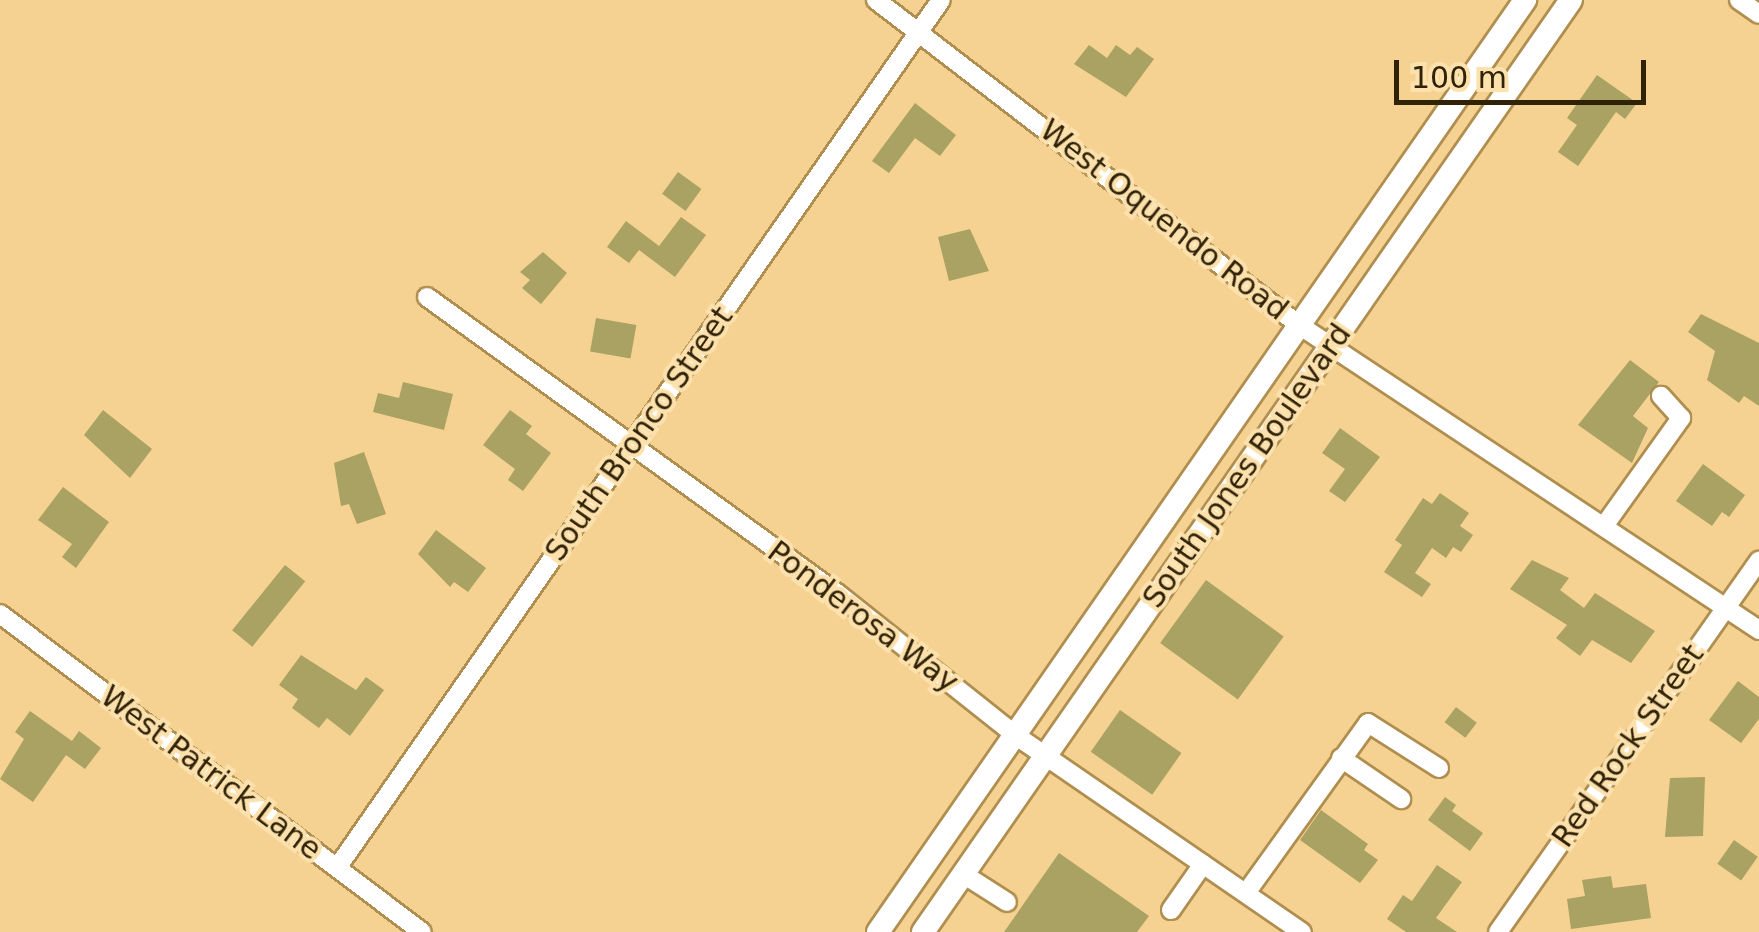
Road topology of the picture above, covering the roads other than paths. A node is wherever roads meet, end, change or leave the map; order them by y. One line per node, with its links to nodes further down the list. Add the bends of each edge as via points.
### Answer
1 (876, 0): 7 (street, West Oquendo Road)
2 (941, 0): 7 (street, South Bronco Street)
3 (1525, 0): 9 (main road, South Jones Boulevard)
4 (1570, 0): 10 (main road, South Jones Boulevard)
5 (1738, 0): 6 (street)
6 (1759, 14)
7 (919, 32): 9 (street, West Oquendo Road); 12 (street, South Bronco Street)
8 (427, 297): 12 (street, Ponderosa Way)
9 (1299, 325): 10 (street, West Oquendo Road); 18 (main road, South Jones Boulevard)
10 (1330, 346): 13 (street, West Oquendo Road); 19 (main road, South Jones Boulevard)
11 (1661, 396): 13 (street, via 1681,418)
12 (630, 445): 18 (street, Ponderosa Way, via 838,594); 24 (street, South Bronco Street)
13 (1604, 526): 15 (street, West Oquendo Road)
14 (1759, 561): 15 (street, Red Rock Street)
15 (1726, 608): 17 (street, West Oquendo Road); 33 (street, Red Rock Street)
16 (0, 614): 24 (street, West Patrick Lane)
17 (1759, 630)
18 (1015, 734): 19 (street, Ponderosa Way); 30 (main road, South Jones Boulevard)
19 (1046, 756): 23 (street, Ponderosa Way); 25 (main road, South Jones Boulevard)
20 (1341, 758): 21 (street, via 1362,727 1374,722); 22 (street); 26 (street)
21 (1439, 768)
22 (1401, 799)
23 (1203, 864): 26 (street, Ponderosa Way); 28 (street)
24 (336, 868): 29 (street, West Patrick Lane)
25 (963, 874): 27 (street); 31 (main road, South Jones Boulevard)
26 (1246, 893): 32 (street, Ponderosa Way)
27 (1007, 902)
28 (1171, 910)
29 (422, 932)
30 (878, 932)
31 (923, 932)
32 (1302, 932)
33 (1498, 932)

